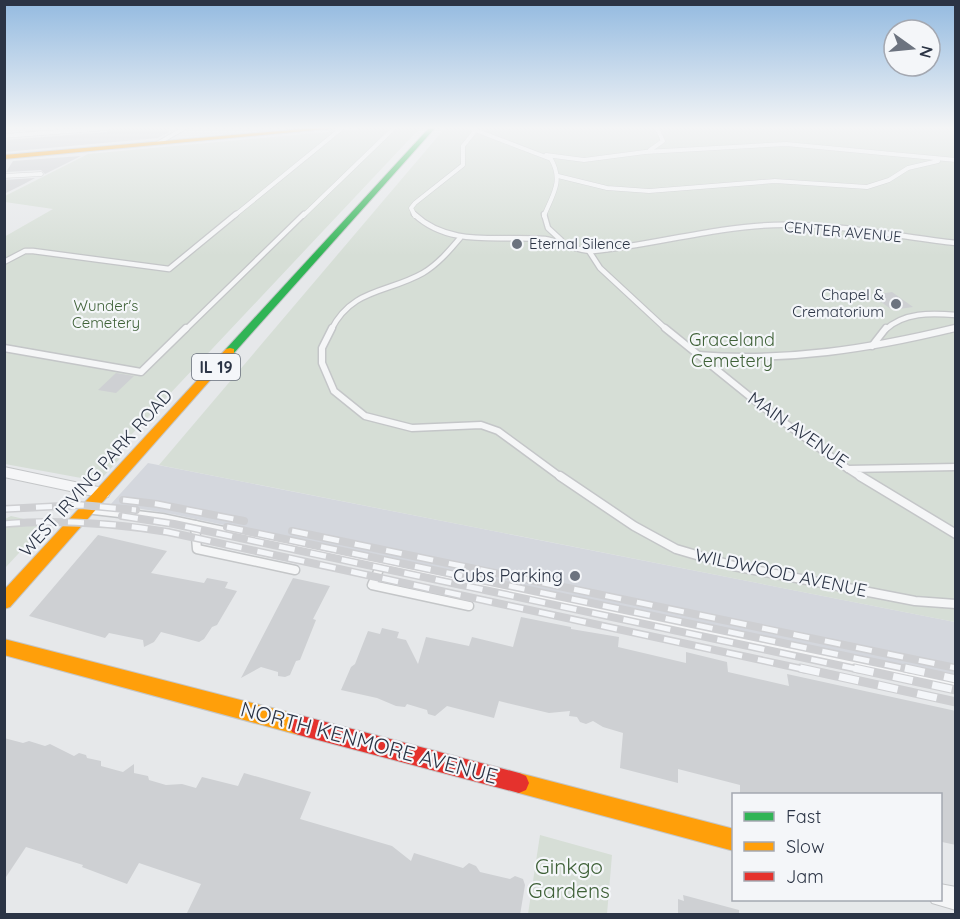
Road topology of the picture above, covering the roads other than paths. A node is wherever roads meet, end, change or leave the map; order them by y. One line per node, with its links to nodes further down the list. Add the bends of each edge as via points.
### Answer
1 (289, 171): 14 (lane, via 169,269 33,251)
2 (350, 171): 18 (lane, via 141,372)
3 (393, 171): 23 (main road, WEST IRVING PARK ROAD / IL 19)
4 (457, 171): 10 (lane, via 411,208 423,223)
5 (556, 171): 9 (lane)
6 (904, 171): 9 (lane, via 867,187 776,181 649,191 607,188)
7 (41, 174): 8 (lane)
8 (4, 176)
9 (558, 177): 11 (lane, via 556,195 544,215 548,228)
10 (460, 238): 11 (lane, via 524,237); 30 (lane, WILDWOOD AVENUE, via 423,273 346,306 322,348 322,363 334,391 346,403 365,416 412,428 465,424 498,431 634,526 676,549 743,568 915,601)
11 (563, 242): 13 (lane)
12 (956, 244): 13 (lane, CENTER AVENUE, via 813,226 774,225)
13 (589, 251): 19 (lane, MAIN AVENUE, via 622,290)
14 (4, 262)
15 (956, 315): 17 (lane, via 907,315 878,334)
16 (956, 328): 17 (lane)
17 (872, 346): 19 (lane, via 782,359)
18 (4, 348)
19 (697, 355): 21 (lane, MAIN AVENUE)
20 (956, 467): 21 (lane, MAIN AVENUE)
21 (849, 469): 26 (lane)
22 (4, 472): 23 (street)
23 (103, 494): 24 (main road, WEST IRVING PARK ROAD / IL 19)
24 (88, 510): 25 (lane); 29 (main road, WEST IRVING PARK ROAD / IL 19, via 17,582)
25 (195, 525): 27 (lane); 28 (lane, via 197,549)
26 (956, 534)
27 (381, 565): 31 (lane, via 372,585); 33 (lane)
28 (295, 570)
29 (4, 602)
30 (956, 604)
31 (469, 606)
32 (4, 647): 34 (main road, NORTH KENMORE AVENUE)
33 (956, 686)
34 (732, 839)

